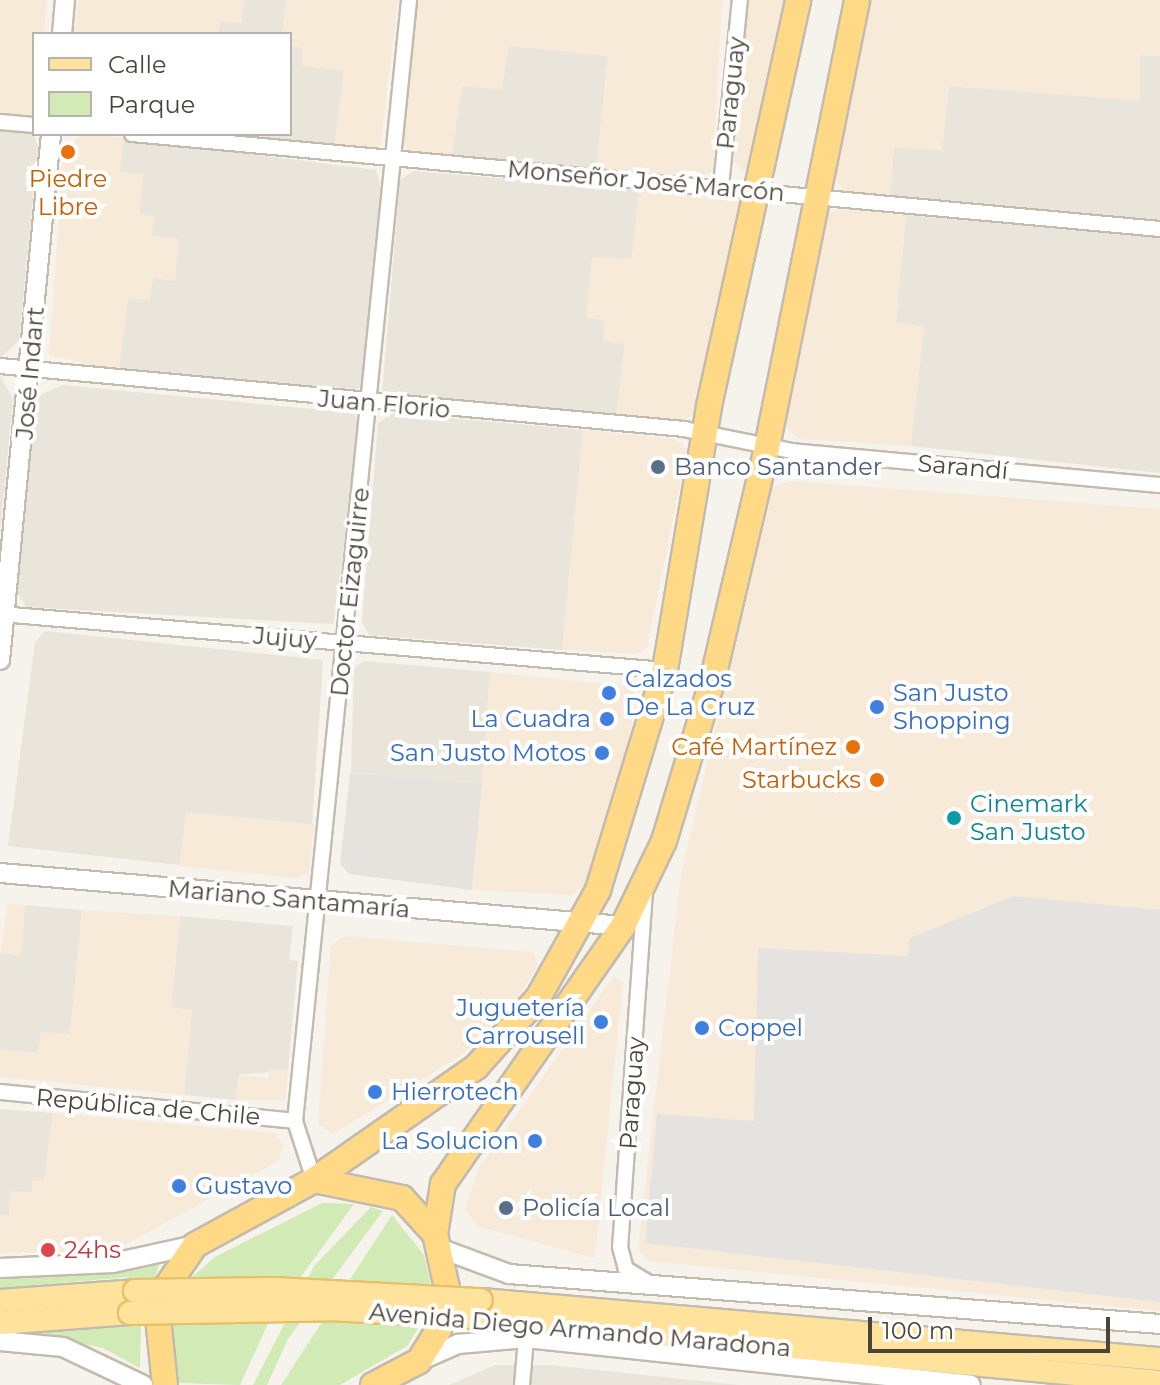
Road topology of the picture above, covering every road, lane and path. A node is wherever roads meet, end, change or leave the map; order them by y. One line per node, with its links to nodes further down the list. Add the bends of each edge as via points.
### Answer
1 (65, 0): 6 (street)
2 (409, 0): 11 (street, Doctor Eizaguirre)
3 (740, 0): 12 (street, Paraguay)
4 (798, 0): 13 (highway)
5 (857, 0): 14 (highway)
6 (62, 32)
7 (0, 122): 8 (street)
8 (32, 125)
9 (51, 136): 17 (street, José Indart)
10 (152, 136): 11 (street, Monseñor José Marcón)
11 (395, 160): 12 (street, Monseñor José Marcón); 18 (street, Doctor Eizaguirre)
12 (721, 186): 13 (street, Monseñor José Marcón)
13 (760, 190): 14 (street, Monseñor José Marcón); 19 (highway)
14 (818, 198): 15 (street, Monseñor José Marcón); 20 (highway)
15 (1160, 229)
16 (0, 366): 17 (street, Juan Florio)
17 (31, 368): 18 (street, Juan Florio); 22 (street, José Indart)
18 (371, 403): 19 (street, Juan Florio); 23 (street, Doctor Eizaguirre)
19 (704, 432): 20 (street, Juan Florio); 25 (highway)
20 (767, 447): 21 (street, Sarandí); 27 (highway, via 712,682)
21 (1160, 485)
22 (3, 614): 23 (street, Jujuy); 24 (street, José Indart)
23 (344, 643): 25 (street, Jujuy); 28 (street, Doctor Eizaguirre)
24 (0, 660)
25 (665, 670): 29 (highway, via 608,860)
26 (0, 873): 28 (street, Mariano Santamaría)
27 (645, 888): 30 (highway); 37 (street, Paraguay, via 620,1247 626,1269)
28 (318, 901): 29 (street, Mariano Santamaría); 32 (street, Doctor Eizaguirre)
29 (578, 926): 30 (street, Mariano Santamaría); 33 (highway, via 538,998 503,1043 444,1093)
30 (623, 926): 34 (highway, via 456,1163 439,1194)
31 (0, 1092): 32 (street, República de Chile)
32 (295, 1121): 33 (street, Doctor Eizaguirre)
33 (314, 1180): 34 (highway, via 402,1198); 35 (highway)
34 (437, 1241): 37 (street, Avenida Diego Armando Maradona, via 509,1274); 46 (highway, via 446,1306)
35 (195, 1245): 36 (street, via 113,1263); 50 (highway, via 165,1289 158,1318)
36 (0, 1268)
37 (649, 1283): 42 (street, Avenida Diego Armando Maradona)
38 (0, 1301): 39 (main road, Avenida Diego Armando Maradona)
39 (133, 1302): 40 (main road, Avenida Diego Armando Maradona, bridge); 41 (main road, Avenida Diego Armando Maradona)
40 (479, 1309): 45 (main road, Avenida Diego Armando Maradona); 48 (main road, Avenida Diego Armando Maradona)
41 (0, 1323)
42 (1160, 1324)
43 (526, 1338): 46 (street, Avenida Diego Armando Maradona, via 458,1344); 47 (street, Avenida Diego Armando Maradona); 52 (street)
44 (0, 1341): 49 (street, via 63,1347)
45 (1160, 1359)
46 (419, 1361): 51 (highway)
47 (851, 1378): 53 (street, Avenida Diego Armando Maradona)
48 (1160, 1382)
49 (143, 1385)
50 (165, 1385)
51 (373, 1385)
52 (522, 1385)
53 (971, 1385)

